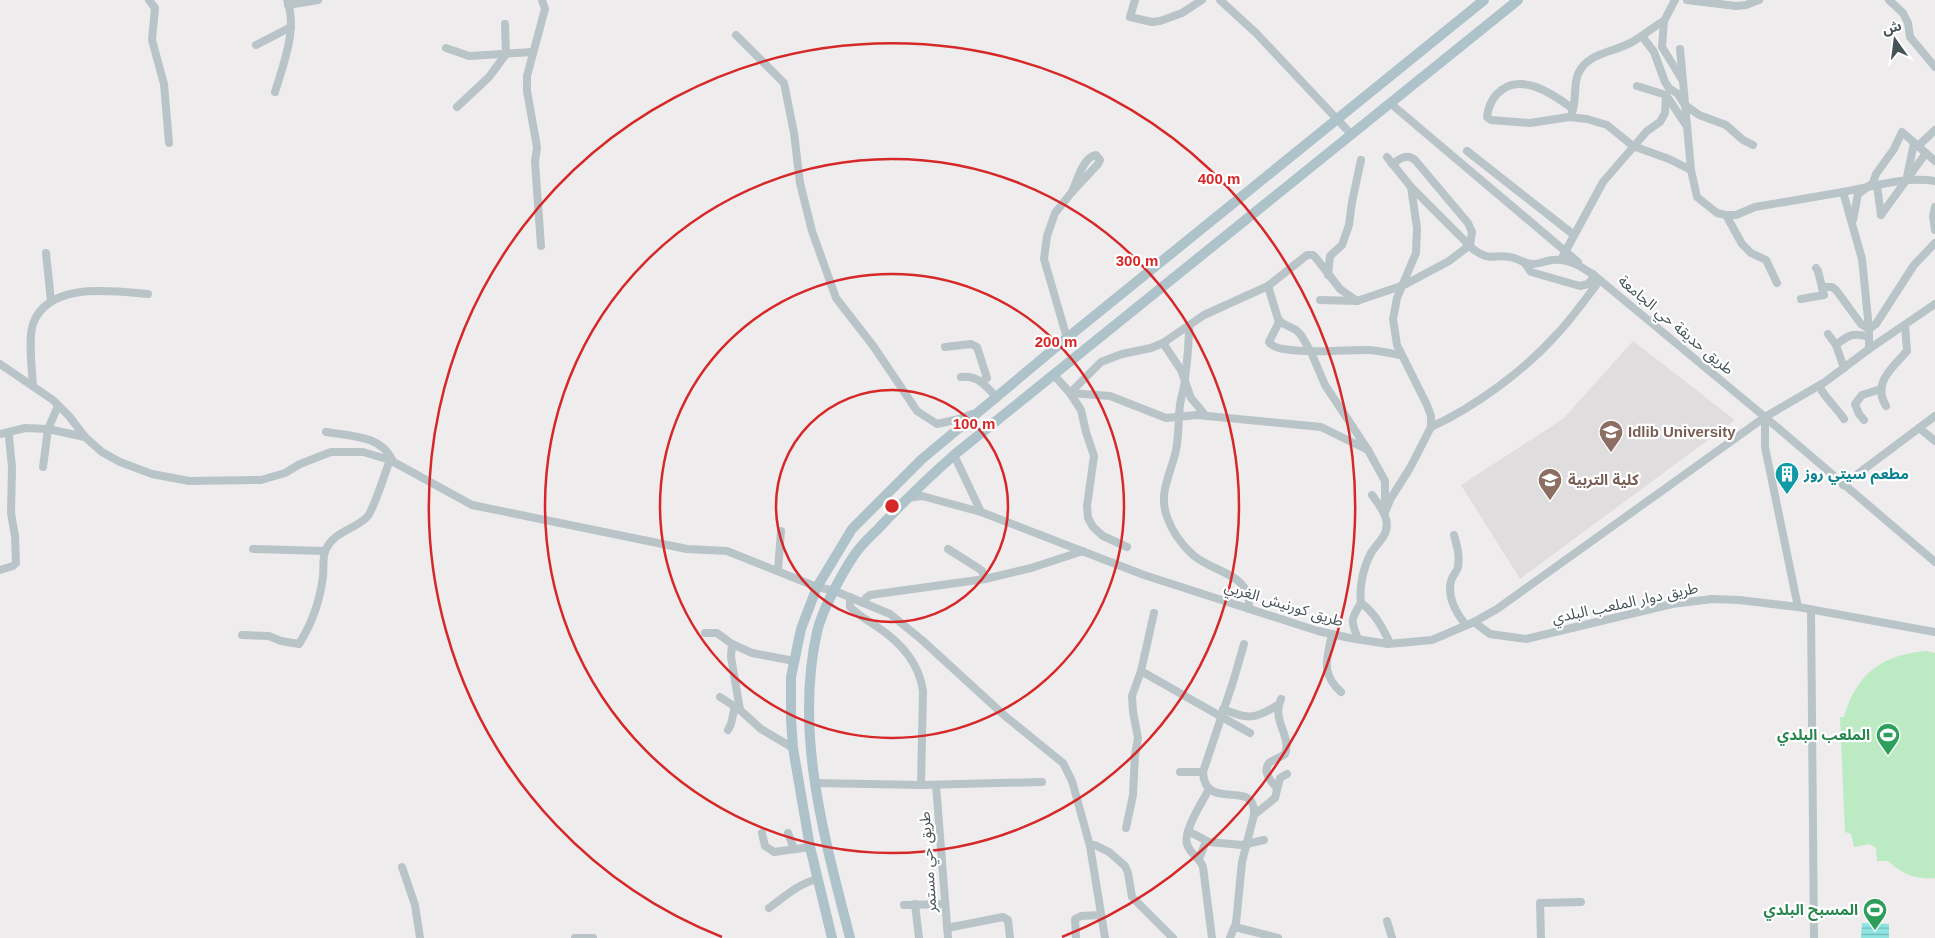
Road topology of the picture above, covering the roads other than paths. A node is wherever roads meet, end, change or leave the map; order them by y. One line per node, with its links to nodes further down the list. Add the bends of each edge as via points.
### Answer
1 (149, 0): 37 (street, via 155,8 152,40 164,84)
2 (318, 0): 13 (street)
3 (542, 0): 22 (street, via 545,9)
4 (1135, 0): 5 (street, via 1130,17 1152,22 1182,13)
5 (1202, 0)
6 (1220, 0): 33 (street)
7 (1484, 0): 33 (main road)
8 (1518, 0): 29 (main road)
9 (1675, 0): 14 (street)
10 (1687, 0): 11 (street, via 1736,6 1746,6)
11 (1759, 0)
12 (1889, 0): 24 (street, via 1903,13 1910,37)
13 (288, 2): 16 (street)
14 (1664, 21): 18 (street); 25 (street, via 1662,47)
15 (505, 24): 23 (street)
16 (291, 27): 19 (street); 27 (street)
17 (736, 35): 103 (street, via 784,83 809,222 836,298 874,347 916,411 936,424)
18 (1642, 36): 28 (street, via 1654,52); 32 (street, via 1617,50 1590,59 1577,76)
19 (256, 44)
20 (446, 48): 23 (street, via 469,56)
21 (1680, 49): 25 (street)
22 (533, 52): 23 (street); 60 (street, via 527,91 537,147 535,162)
23 (506, 54): 31 (street, via 489,77)
24 (1935, 67)
25 (1683, 81): 30 (street)
26 (1637, 86): 28 (street)
27 (275, 92)
28 (1668, 92): 30 (street, via 1678,94); 34 (street); 40 (street, via 1665,113 1660,122)
29 (1390, 103): 36 (main road); 61 (street)
30 (1685, 105): 34 (street); 39 (street, via 1699,115 1726,125)
31 (457, 107)
32 (1571, 113): 32 (street, via 1530,123 1491,120 1487,116 1498,93 1516,83 1540,89); 40 (street, via 1607,125)
33 (1338, 119): 36 (street); 83 (main road)
34 (1687, 126): 45 (street)
35 (1935, 130): 38 (street)
36 (1351, 134): 92 (main road)
37 (170, 143)
38 (1916, 144): 42 (street); 47 (street); 50 (street, via 1902,132 1873,183)
39 (1753, 145)
40 (1633, 146): 45 (street); 57 (street, via 1603,182)
41 (1467, 151): 57 (street)
42 (1926, 154): 44 (street); 47 (street)
43 (1361, 160): 66 (street, via 1349,225 1342,246 1330,256)
44 (1935, 161)
45 (1690, 170): 54 (street, via 1697,196 1717,213)
46 (1935, 180): 47 (street)
47 (1906, 181): 48 (street); 48 (street, via 1881,215)
48 (1877, 186): 50 (street)
49 (1411, 187): 59 (street); 59 (street, via 1389,161 1403,157 1415,160 1468,223 1472,232); 69 (street, via 1416,253)
50 (1866, 188): 52 (street); 55 (street, via 1856,199)
51 (1072, 192): 51 (street, via 1083,166 1090,156 1096,155 1100,160 1098,164); 83 (street, via 1055,214 1047,236 1044,259)
52 (1843, 192): 54 (street); 55 (street)
53 (1935, 207): 56 (street)
54 (1726, 215): 68 (street, via 1742,244 1766,260)
55 (1852, 224): 81 (street, via 1862,259)
56 (1935, 230)
57 (1574, 235): 61 (street)
58 (1935, 243): 81 (street, via 1914,264)
59 (1470, 245): 64 (street, via 1487,257 1512,257); 69 (street, via 1449,261)
60 (541, 246)
61 (1565, 252): 63 (street); 67 (street)
62 (46, 253): 75 (street)
63 (1561, 260): 64 (street, via 1536,264); 67 (street, طريق حديقة حي الجامعة, via 1576,264)
64 (1524, 262): 67 (street, via 1530,272 1580,286)
65 (1816, 268): 71 (street)
66 (1328, 275): 70 (street, via 1316,258 1307,254); 76 (street, via 1340,290)
67 (1597, 278): 106 (street, طريق حديقة حي الجامعة); 110 (street, via 1571,318 1545,347 1471,406)
68 (1777, 283)
69 (1404, 284): 76 (street); 89 (street, via 1393,319)
70 (1268, 286): 78 (street); 79 (street, via 1211,311)
71 (1822, 287): 74 (street, via 1824,295); 81 (street, via 1836,290)
72 (148, 294): 75 (street, via 93,291 68,294)
73 (1320, 300): 76 (street)
74 (1801, 300)
75 (51, 301): 96 (street, via 33,324)
76 (1357, 301)
77 (1935, 304): 80 (street, طريق كورنيش الغربي)
78 (1279, 322): 88 (street, via 1296,330); 88 (street, via 1270,339 1272,347)
79 (1189, 325): 84 (street); 94 (street)
80 (1905, 325): 87 (street, طريق كورنيش الغربي); 98 (street, via 1906,351 1887,373)
81 (1869, 333): 85 (street, via 1846,336); 87 (street)
82 (1828, 334): 85 (street)
83 (1067, 338): 100 (main road)
84 (1163, 343): 94 (street); 99 (street, via 1101,362)
85 (1836, 345): 91 (street)
86 (945, 347): 95 (street, via 971,344 977,347 987,378)
87 (1869, 350): 91 (street, طريق كورنيش الغربي)
88 (1312, 352): 89 (street, via 1370,350); 118 (street, via 1325,385)
89 (1400, 355): 110 (street, via 1427,405)
90 (0, 364): 96 (street)
91 (1844, 368): 97 (street, طريق كورنيش الغربي)
92 (1054, 375): 99 (street); 119 (main road)
93 (961, 377): 95 (street)
94 (1186, 379): 104 (street, via 1191,398); 107 (street)
95 (982, 381): 100 (street)
96 (33, 386): 101 (street)
97 (1818, 386): 106 (street, طريق كورنيش الغربي); 108 (street)
98 (1881, 389): 102 (street, via 1881,398); 109 (street, via 1862,395 1855,404)
99 (1070, 393): 107 (street, via 1110,396 1159,417); 129 (street, via 1083,415 1094,456 1088,518 1103,536)
100 (997, 398): 103 (main road)
101 (58, 406): 112 (street); 116 (street)
102 (1886, 406)
103 (981, 411): 138 (main road, via 922,459 852,529)
104 (1206, 416): 107 (street); 118 (street, via 1321,427)
105 (1935, 416): 111 (street)
106 (1765, 417): 122 (street, طريق حديقة حي الجامعة); 143 (street, via 1765,448); 147 (street, طريق كورنيش الغربي, via 1497,609)
107 (1178, 418): 144 (street, via 1176,450 1163,495 1164,509 1177,536 1193,555 1245,587)
108 (1844, 418)
109 (1864, 420)
110 (1431, 427): 126 (street)
111 (1919, 428): 117 (street); 122 (street)
112 (48, 429): 113 (street, via 25,428); 116 (street); 121 (street)
113 (10, 432): 115 (street); 135 (street, via 11,513 16,563)
114 (326, 432): 120 (street, via 367,438 382,446 390,454)
115 (0, 434)
116 (85, 437): 120 (street, via 120,462 152,474 189,481 261,480 331,452 363,452)
117 (1935, 441)
118 (1368, 450): 126 (street, via 1385,481)
119 (954, 455): 124 (main road); 125 (street)
120 (391, 461): 132 (street, via 369,515 334,537); 136 (street, via 472,505 687,549 727,551)
121 (42, 467)
122 (1843, 485): 134 (street, طريق حديقة حي الجامعة)
123 (1372, 495): 126 (street)
124 (906, 498): 125 (street, طريق كورنيش الغربي, via 922,496); 139 (main road, via 855,553)
125 (981, 512): 133 (street, طريق كورنيش الغربي)
126 (1385, 512): 142 (street, via 1387,529 1371,553 1359,590)
127 (781, 531): 136 (street)
128 (1454, 535): 147 (street, via 1459,560 1450,591 1453,604)
129 (1127, 547)
130 (253, 549): 132 (street)
131 (948, 549): 137 (street, via 982,571)
132 (325, 551): 151 (street, via 317,610 299,644 281,642 269,636)
133 (1083, 552): 137 (street); 144 (street, طريق كورنيش الغربي)
134 (1935, 562)
135 (0, 570)
136 (778, 570): 138 (street)
137 (985, 579): 141 (street, via 870,595)
138 (817, 587): 139 (street); 156 (main road, via 801,629)
139 (835, 591): 140 (street); 169 (main road, via 817,631 812,664 809,729)
140 (850, 597): 141 (street); 170 (street, via 850,607 903,649 920,676)
141 (863, 603): 182 (street, via 890,614 1063,763 1072,781)
142 (1361, 603): 152 (street, via 1352,623); 155 (street, via 1378,619)
143 (1798, 607): 145 (street, طريق دوار الملعب البلدي); 147 (street, طريق دوار الملعب البلدي, via 1712,599 1672,604 1526,640 1490,634)
144 (1249, 609): 150 (street, طريق كورنيش الغربي)
145 (1811, 610): 148 (street, طريق دوار الملعب البلدي); 213 (street)
146 (1154, 613): 157 (street)
147 (1470, 624): 155 (street, طريق كورنيش الغربي, via 1432,640)
148 (1935, 632)
149 (705, 633): 153 (street, via 717,633)
150 (1332, 634): 152 (street, طريق كورنيش الغربي); 158 (street, via 1326,671)
151 (242, 635)
152 (1358, 639): 155 (street, طريق كورنيش الغربي)
153 (732, 644): 156 (street, via 752,653); 160 (street)
154 (1244, 644): 161 (street)
155 (1390, 644)
156 (794, 661): 164 (main road, via 791,685)
157 (1141, 671): 161 (street); 175 (street, via 1132,696 1138,738 1133,795)
158 (1340, 692)
159 (720, 697): 160 (street)
160 (738, 708): 162 (street); 164 (street, via 761,729)
161 (1222, 713): 163 (street); 166 (street); 172 (street, via 1247,718 1260,715 1279,702 1280,725 1288,747 1285,754 1268,764 1267,774)
162 (728, 730)
163 (1250, 733)
164 (793, 748): 183 (main road)
165 (1180, 772): 166 (street)
166 (1203, 772): 173 (street)
167 (1286, 774): 172 (street, via 1280,778)
168 (1042, 782): 171 (street)
169 (815, 783): 170 (street); 201 (main road)
170 (921, 785): 171 (street)
171 (936, 785): 191 (street, طريق حي مستمر)
172 (1277, 788): 174 (street, via 1275,798)
173 (1209, 789): 174 (street, via 1219,794 1250,798); 176 (street)
174 (1254, 815): 181 (street)
175 (1126, 828)
176 (1188, 831): 180 (street); 185 (street, via 1186,843)
177 (762, 833): 184 (street, via 768,850)
178 (788, 833): 184 (street)
179 (1264, 840): 181 (street)
180 (1206, 841): 181 (street); 185 (street)
181 (1247, 844): 195 (street)
182 (1090, 846): 193 (street); 207 (street, via 1105,850 1125,866 1132,897)
183 (810, 847): 184 (street); 187 (main road)
184 (794, 849)
185 (1199, 859): 208 (street, via 1203,867)
186 (402, 866): 197 (street, via 415,905)
187 (817, 879): 192 (street, via 795,888); 200 (main road)
188 (1581, 902): 212 (street, via 1540,903)
189 (904, 904): 190 (street)
190 (915, 904): 191 (street); 202 (street)
191 (945, 904): 196 (street, طريق حي مستمر)
192 (769, 908)
193 (1101, 915): 205 (street, via 1075,919); 206 (street)
194 (1387, 921): 211 (street)
195 (1235, 927): 209 (street); 210 (street)
196 (947, 928): 203 (street, طريق حي مستمر); 204 (street, via 1003,917 1008,920)
197 (420, 938)
198 (575, 938): 199 (street)
199 (593, 938)
200 (832, 938)
201 (850, 938)
202 (919, 938)
203 (948, 938)
204 (1010, 938)
205 (1076, 938)
206 (1105, 938)
207 (1173, 938)
208 (1212, 938)
209 (1230, 938)
210 (1278, 938)
211 (1392, 938)
212 (1540, 938)
213 (1814, 938)

